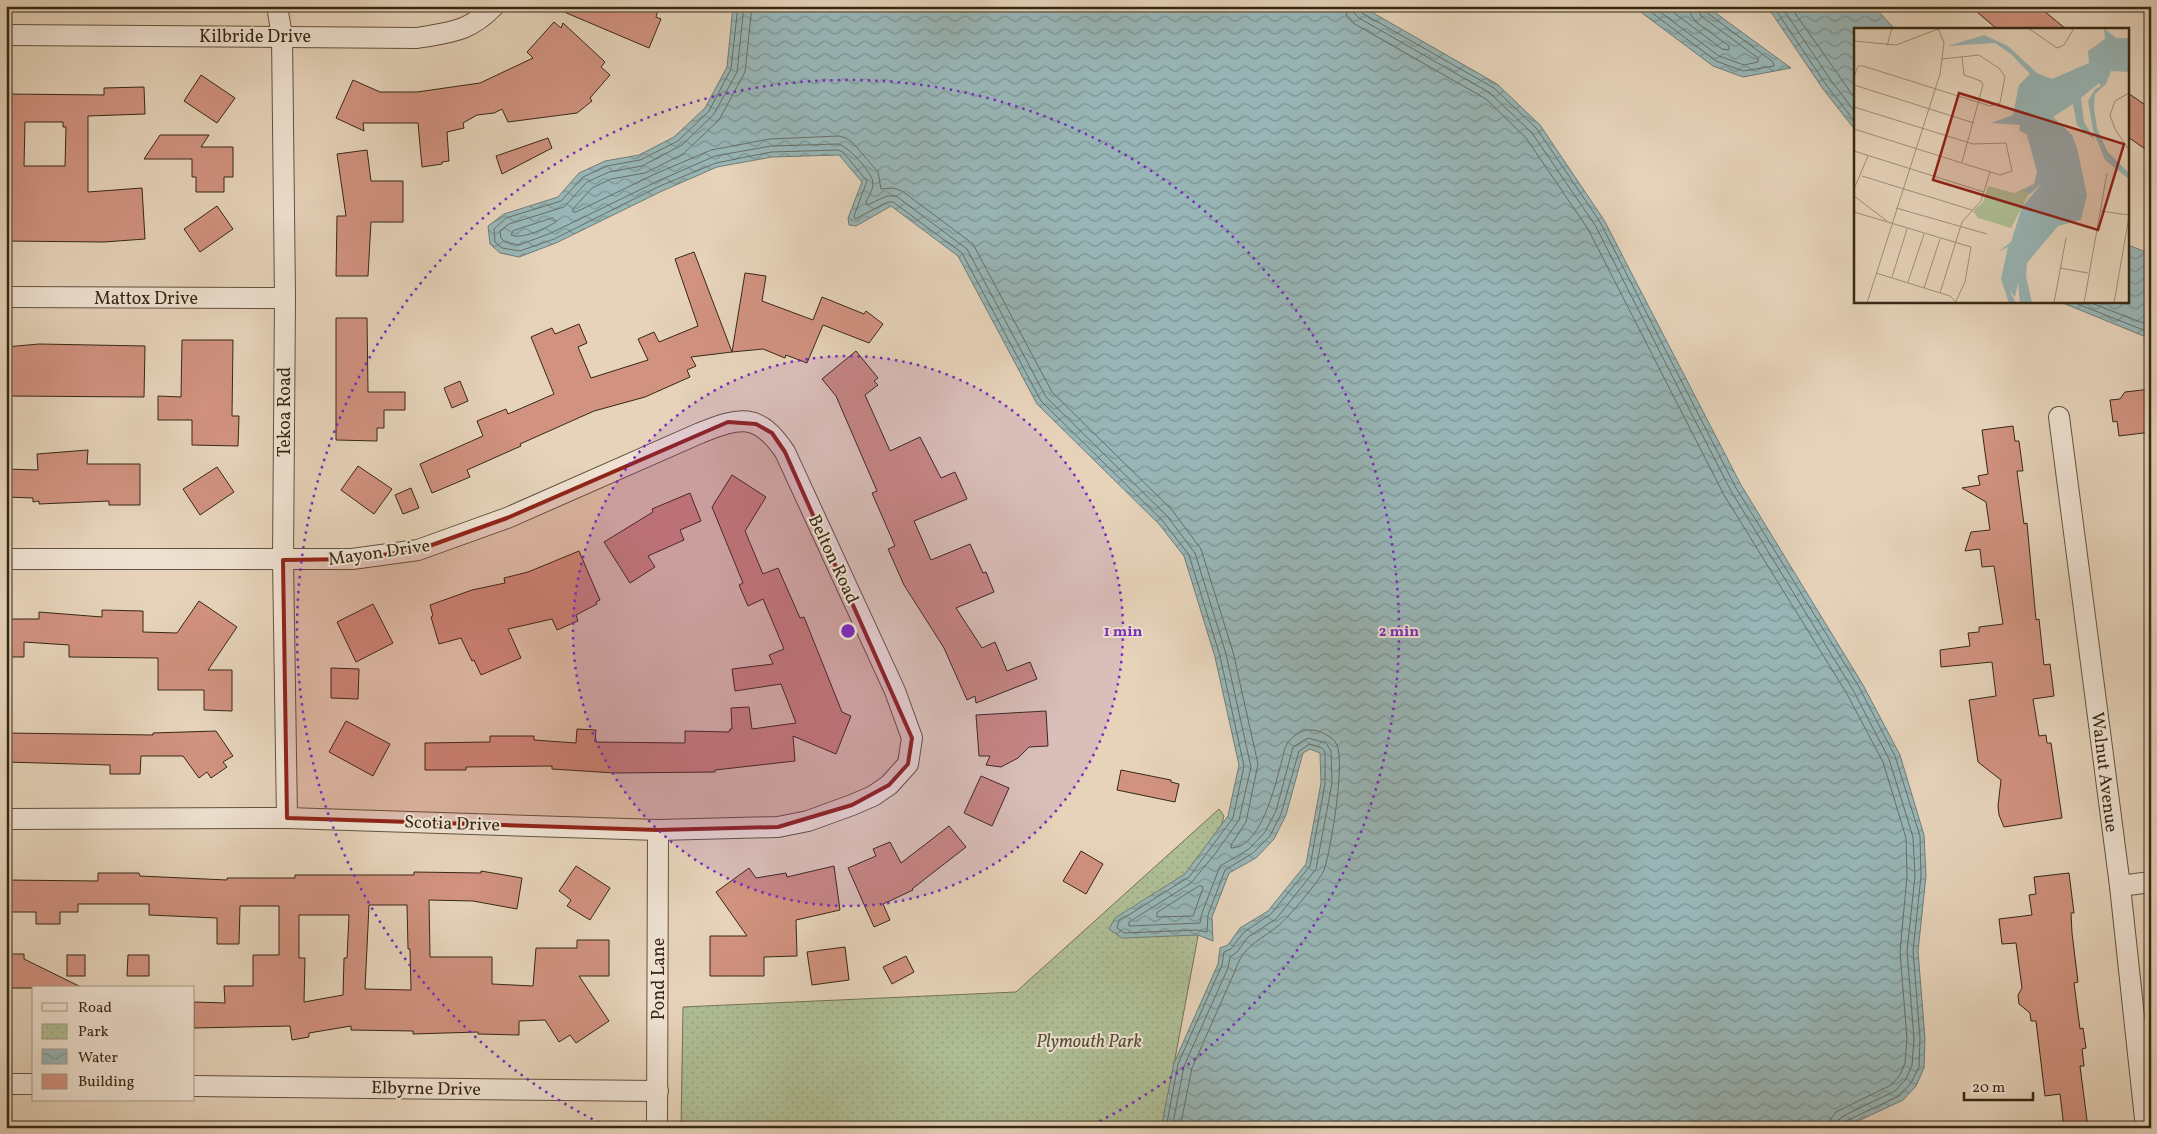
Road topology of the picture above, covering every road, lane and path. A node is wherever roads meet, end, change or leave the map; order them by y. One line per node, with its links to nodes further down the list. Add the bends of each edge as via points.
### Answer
1 (277, 6): 4 (street, Tekoa Road)
2 (494, 6): 4 (street, Kilbride Drive, via 482,18 458,31 417,38)
3 (6, 35): 4 (street, Kilbride Drive)
4 (282, 36): 6 (street, Tekoa Road)
5 (6, 297): 6 (street, Mattox Drive)
6 (285, 298): 10 (street, Tekoa Road)
7 (2059, 417): 16 (street, Walnut Avenue)
8 (756, 424): 10 (street, Mayon Drive, via 728,422 507,518 418,550 352,559); 11 (street, Belton Road, via 772,433 785,452 895,691 912,738 908,764)
9 (6, 559): 10 (street, Mayon Drive)
10 (283, 560): 12 (street, Tekoa Road)
11 (889, 785): 14 (street, Scotia Drive, via 852,805 778,827)
12 (287, 818): 13 (street, Scotia Drive); 14 (street, Scotia Drive)
13 (6, 819)
14 (658, 830): 20 (street, Pond Lane)
15 (2151, 882): 16 (street)
16 (2120, 886): 22 (street, Walnut Avenue)
17 (6, 1084): 18 (street)
18 (32, 1084)
19 (195, 1086): 20 (street, Elbyrne Drive)
20 (658, 1091): 21 (street, Pond Lane)
21 (657, 1128)
22 (2146, 1128)

